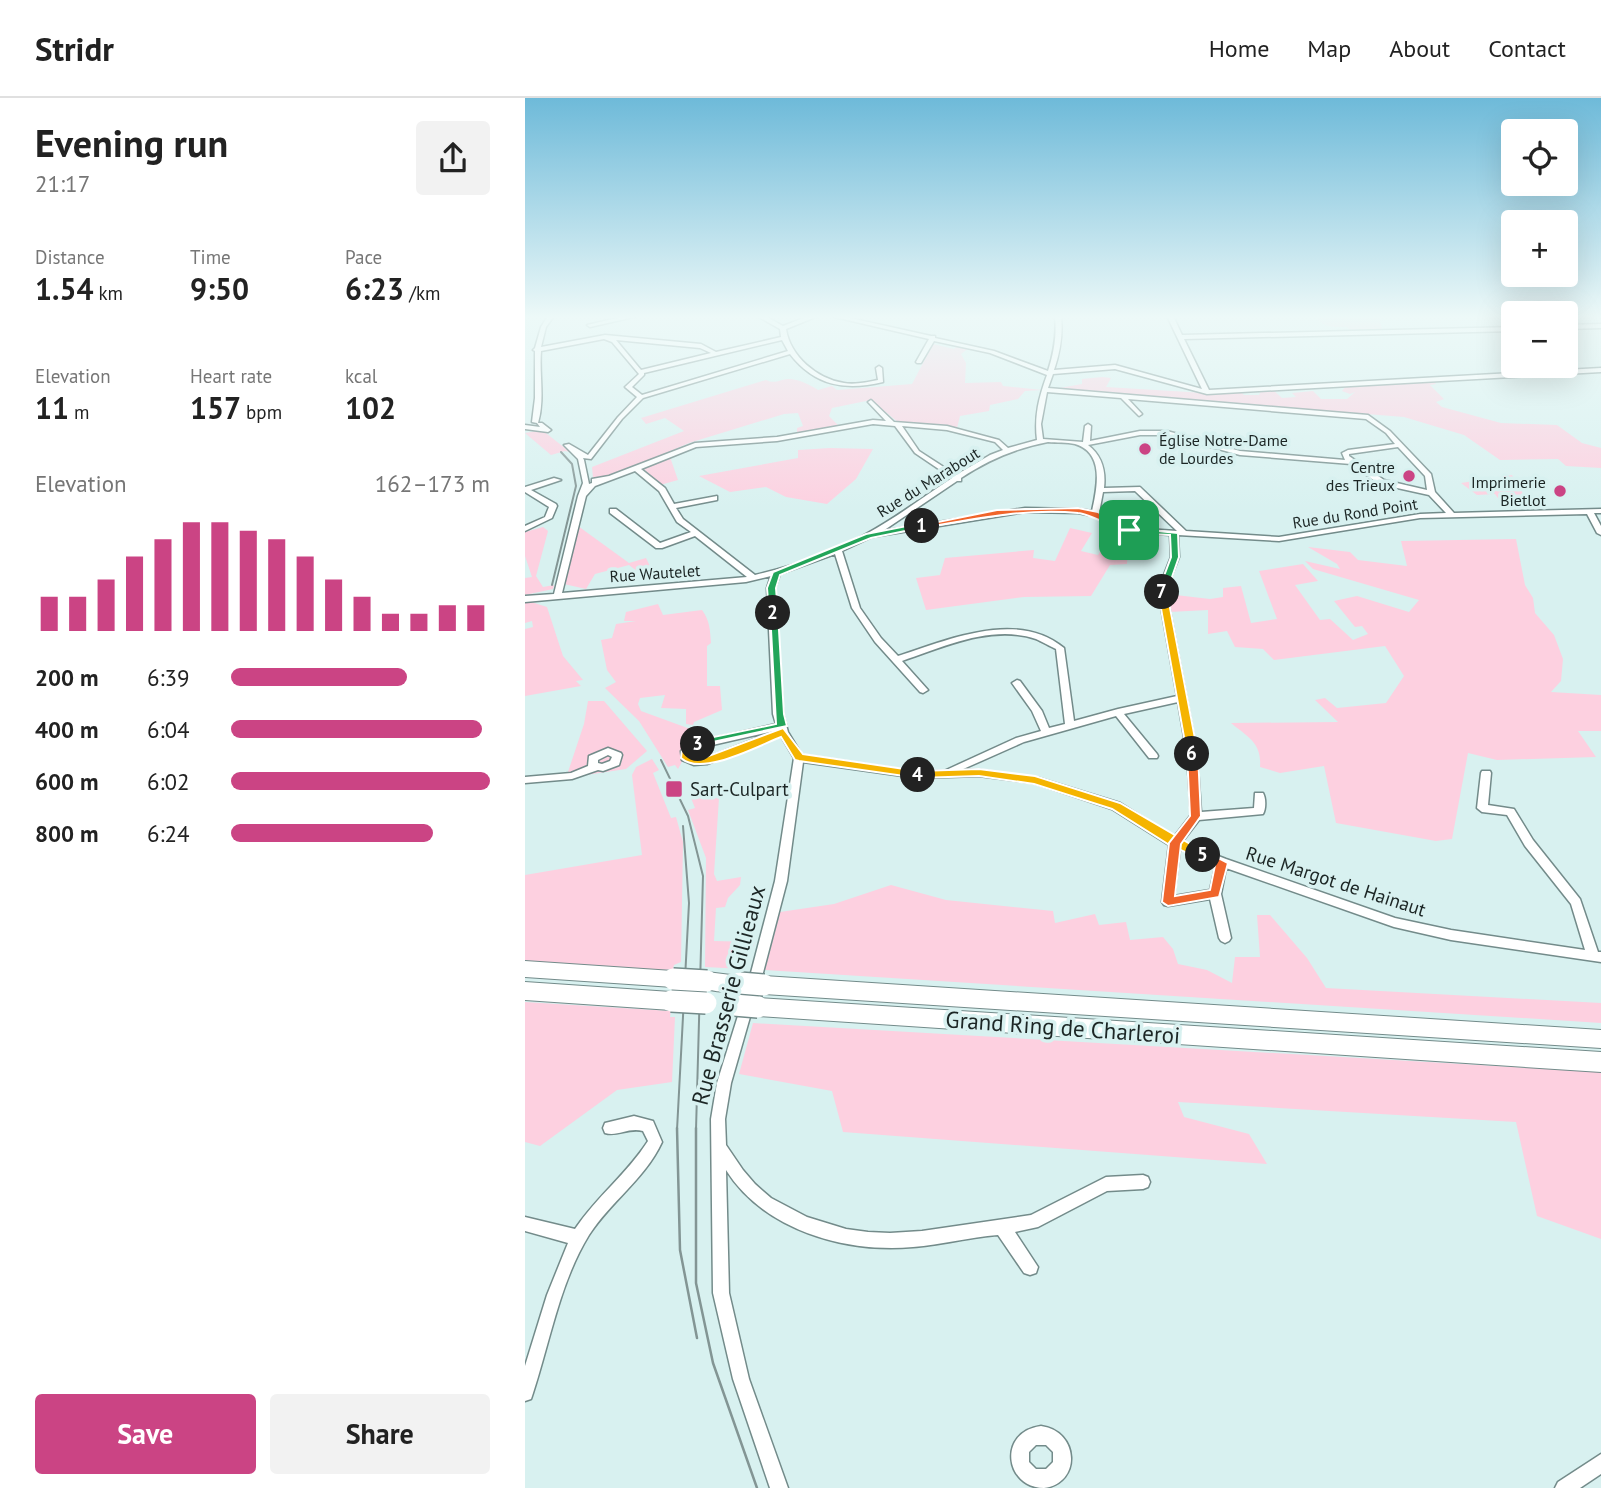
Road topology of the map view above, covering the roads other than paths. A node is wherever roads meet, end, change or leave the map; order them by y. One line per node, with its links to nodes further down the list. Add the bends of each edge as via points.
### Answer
1 (533, 381): 17 (street)
2 (635, 381): 12 (street, via 628,387)
3 (695, 381): 12 (street)
4 (832, 381): 5 (street, via 841,385)
5 (881, 381)
6 (1048, 381): 10 (street)
7 (1166, 381): 11 (street)
8 (1202, 381): 11 (street)
9 (1406, 381): 11 (street)
10 (1045, 390): 13 (street); 19 (street, via 1038,414)
11 (1207, 392)
12 (641, 397): 23 (street)
13 (1123, 397): 15 (street); 21 (street, via 1368,417)
14 (871, 402): 16 (street)
15 (1139, 414)
16 (895, 424): 22 (street, via 947,428 997,441); 25 (street, via 873,422 777,439 695,445); 26 (street, via 917,452)
17 (532, 425): 23 (street, via 548,430)
18 (1088, 426): 20 (street)
19 (1040, 440): 20 (street); 22 (street, Rue du Marabout)
20 (1084, 444): 24 (street, via 1140,433 1167,433 1240,453); 30 (street, via 1102,469)
21 (1400, 445): 24 (street, via 1350,451 1345,453); 31 (street, via 1428,476)
22 (1007, 450): 26 (street, Rue du Marabout)
23 (584, 458): 28 (street)
24 (1349, 462): 31 (street, via 1388,484)
25 (637, 469): 28 (street); 33 (street)
26 (958, 479): 43 (street, Rue du Marabout)
27 (557, 480): 29 (street)
28 (591, 483): 50 (street, via 582,496)
29 (526, 489): 39 (street, via 552,506 548,518)
30 (1101, 490): 37 (street); 42 (street, via 1137,489)
31 (1431, 494): 38 (street)
32 (714, 498): 33 (street)
33 (673, 506): 41 (street, via 680,520)
34 (613, 511): 41 (street, via 659,546)
35 (1590, 512): 36 (street, Rue du Rond Point); 38 (street, Rue du Rond Point); 40 (street)
36 (1601, 513)
37 (1095, 514): 42 (street, Rue du Rond Point, via 1129,530); 43 (street, Rue du Rond Point, via 1078,510 997,512)
38 (1451, 514): 42 (street, Rue du Rond Point, via 1279,538)
39 (525, 529)
40 (1601, 531)
41 (696, 533): 45 (street)
42 (1179, 533): 55 (street, via 1162,590)
43 (869, 536): 44 (street, Rue du Marabout)
44 (838, 549): 46 (street, Rue du Marabout); 52 (street, via 856,608)
45 (739, 568): 47 (street); 48 (street)
46 (776, 574): 47 (street, Rue du Marabout); 49 (street)
47 (749, 579): 48 (street, Rue Wautelet); 49 (street)
48 (734, 580): 50 (street, Rue Wautelet)
49 (771, 588): 58 (street)
50 (558, 594): 51 (street, Rue Wautelet)
51 (527, 598)
52 (895, 660): 54 (street); 57 (street, via 986,633 1012,630 1031,635 1060,648)
53 (1017, 683): 59 (street)
54 (923, 690)
55 (1181, 698): 56 (street); 67 (street, via 1192,754)
56 (1118, 712): 57 (street); 60 (street)
57 (1070, 725): 59 (street)
58 (783, 729): 58 (street, via 699,743 686,751 687,758 708,761); 61 (street)
59 (1046, 732): 64 (street)
60 (1153, 756)
61 (799, 758): 64 (street, Rue Margot de Hainaut, via 918,775); 78 (street, Rue Brasserie Gillieaux, via 781,881 724,1083 718,1119)
62 (595, 767): 65 (street, via 572,776)
63 (1486, 773): 72 (street, via 1482,808 1510,812 1528,843 1576,902)
64 (943, 774): 68 (street, Rue Margot de Hainaut, via 1035,780 1116,806)
65 (525, 780)
66 (1259, 796): 67 (street, via 1259,811)
67 (1196, 816): 68 (street)
68 (1175, 843): 69 (street, Rue Margot de Hainaut); 70 (street, via 1168,902)
69 (1222, 863): 70 (street); 72 (street, Rue Margot de Hainaut, via 1394,922)
70 (1215, 894): 71 (street)
71 (1225, 939)
72 (1597, 956)
73 (525, 969): 75 (highway, Grand Ring de Charleroi, bridge)
74 (525, 991): 76 (highway, Grand Ring de Charleroi, bridge)
75 (1601, 1039)
76 (1601, 1062)
77 (610, 1128): 82 (street, via 634,1122 648,1126 655,1142 642,1166)
78 (720, 1147): 81 (street, via 749,1189 778,1211 840,1234 888,1241); 86 (street, Rue Brasserie Gillieaux, via 721,1293 741,1379)
79 (1143, 1182): 81 (street, via 1106,1184 1033,1222)
80 (525, 1224): 82 (street)
81 (1002, 1227): 83 (street)
82 (579, 1238): 84 (street)
83 (1030, 1267)
84 (525, 1393)
85 (1601, 1463): 87 (street)
86 (779, 1488)
87 (1564, 1488)

